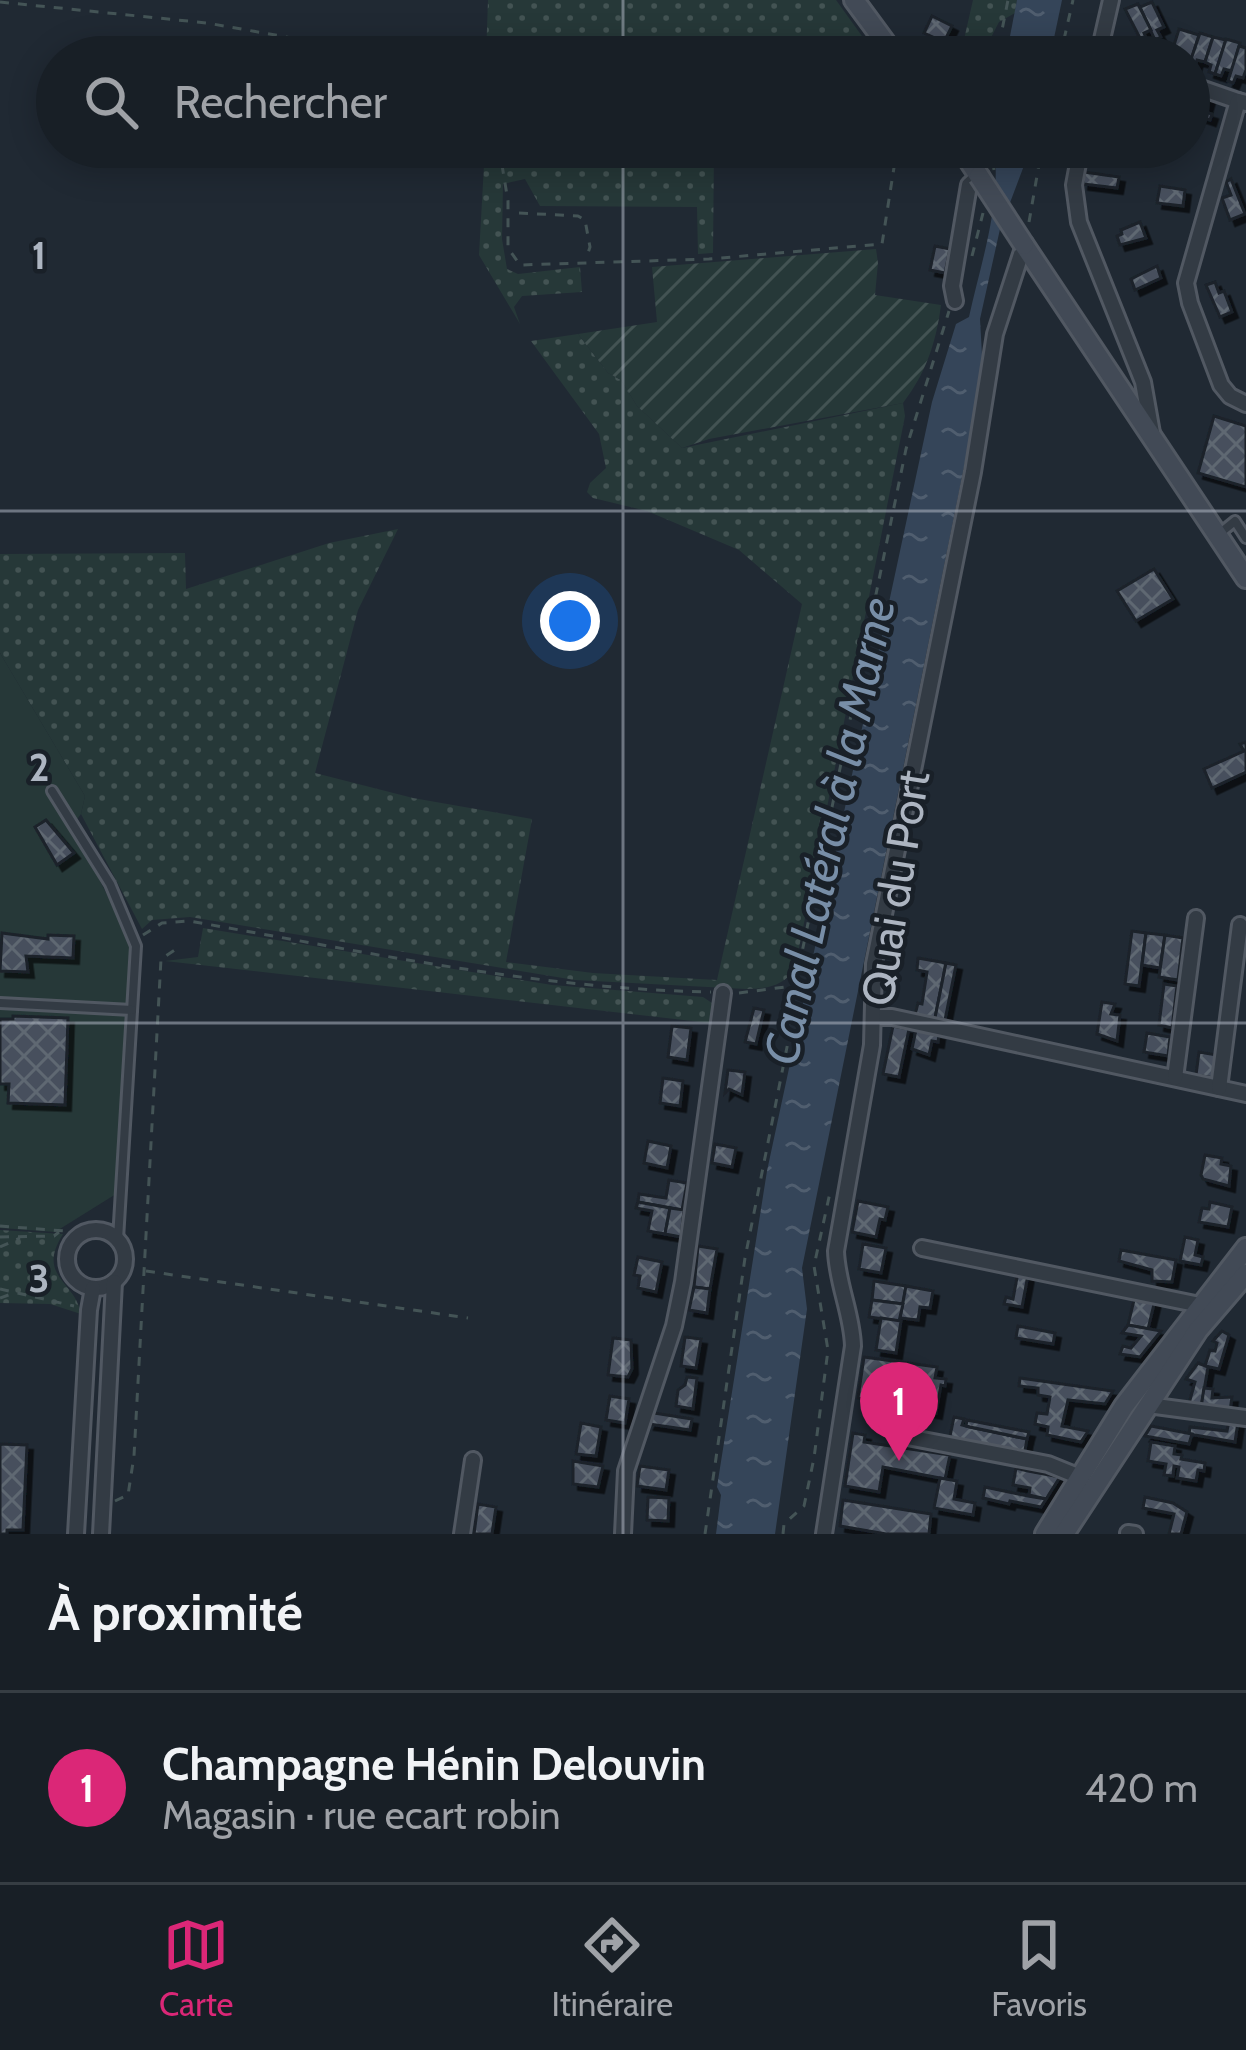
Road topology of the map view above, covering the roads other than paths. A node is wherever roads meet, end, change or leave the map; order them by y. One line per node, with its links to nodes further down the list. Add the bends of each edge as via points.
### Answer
1 (854, 0): 3 (main road)
2 (1111, 0): 4 (street)
3 (881, 36)
4 (1103, 36)
5 (1210, 91): 6 (street)
6 (1242, 102): 12 (street, via 1186,283 1221,385)
7 (974, 168): 9 (main road)
8 (1078, 168): 13 (street, via 1074,202 1143,382)
9 (979, 176): 10 (main road, bridge); 11 (street, via 969,184)
10 (1024, 245): 13 (main road); 23 (street, Quai du Port, via 995,334 874,964)
11 (955, 301)
12 (1246, 404)
13 (1152, 438): 14 (main road)
14 (1217, 535): 15 (lane, via 1235,521); 16 (main road)
15 (1246, 537)
16 (1246, 578)
17 (52, 791): 22 (lane, via 134,934)
18 (1196, 919): 24 (street)
19 (1240, 925): 25 (street)
20 (723, 993): 42 (street, via 683,1282 626,1471)
21 (0, 1003): 22 (lane)
22 (132, 1010): 27 (lane)
23 (873, 1017): 24 (street); 43 (street, Quai du Port, via 836,1251 854,1346)
24 (1175, 1078): 25 (street)
25 (1219, 1088): 26 (street)
26 (1246, 1094)
27 (118, 1239): 31 (street, via 125,1262); 32 (street, via 98,1229 77,1236 67,1256 82,1285)
28 (922, 1248): 33 (street)
29 (1246, 1248): 33 (main road)
30 (1246, 1274): 34 (main road)
31 (114, 1282): 32 (street); 40 (street)
32 (94, 1288): 39 (street)
33 (1200, 1305): 38 (main road)
34 (1148, 1405): 35 (street); 45 (main road)
35 (1246, 1418)
36 (902, 1436): 38 (street)
37 (473, 1460): 41 (street)
38 (1080, 1477): 44 (main road)
39 (76, 1534)
40 (101, 1534)
41 (462, 1534)
42 (623, 1534)
43 (824, 1534)
44 (1045, 1534)
45 (1064, 1534)

